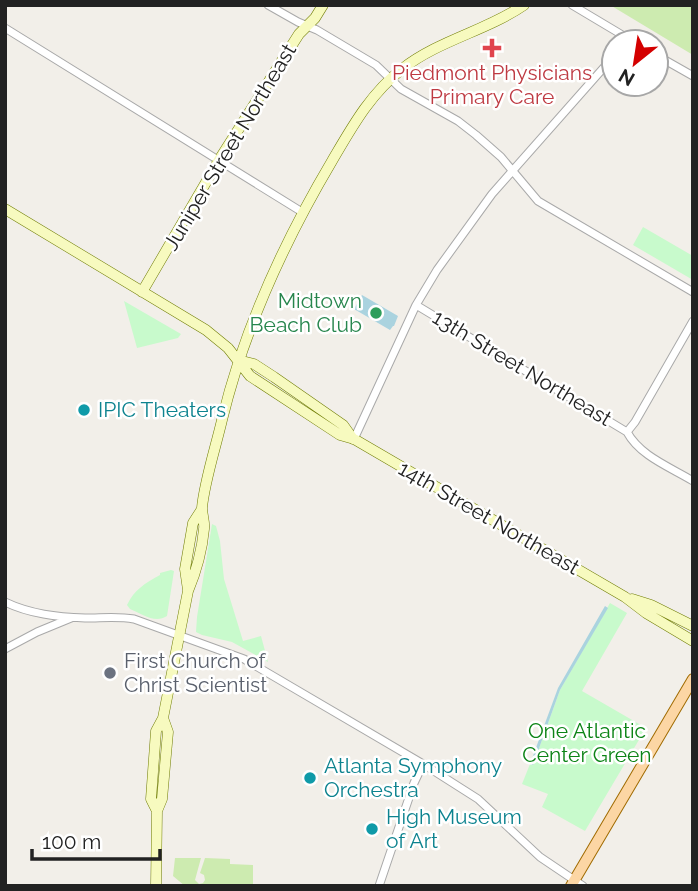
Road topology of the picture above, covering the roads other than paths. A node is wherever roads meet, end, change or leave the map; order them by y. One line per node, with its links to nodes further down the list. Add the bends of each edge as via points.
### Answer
1 (268, 5): 5 (street)
2 (323, 5): 5 (main road, Juniper Street Northeast)
3 (524, 5): 11 (main road, via 416,58)
4 (572, 5): 7 (street)
5 (307, 26): 11 (street); 12 (main road, Juniper Street Northeast)
6 (5, 28): 12 (street)
7 (609, 28)
8 (670, 63): 10 (street)
9 (600, 71): 13 (street)
10 (693, 76)
11 (391, 78): 13 (street, via 401,89 468,128); 15 (main road, via 353,124)
12 (219, 160): 15 (street); 16 (main road, Juniper Street Northeast)
13 (512, 170): 17 (street, via 538,201); 18 (street)
14 (5, 209): 16 (main road, 14th Street Northeast)
15 (302, 212): 20 (main road)
16 (142, 292): 20 (main road, 14th Street Northeast, via 206,330)
17 (693, 292)
18 (416, 305): 21 (street, 13th Street Northeast); 22 (street)
19 (693, 321): 21 (street)
20 (238, 360): 22 (main road, 14th Street Northeast, via 254,365 343,425); 28 (main road, via 207,482 202,509 205,527)
21 (627, 432): 23 (street, 13th Street Northeast, via 642,451)
22 (354, 439): 24 (main road, 14th Street Northeast)
23 (693, 481)
24 (625, 597): 27 (main road, 14th Street Northeast); 29 (main road, 14th Street Northeast)
25 (5, 602): 26 (street, via 34,613)
26 (72, 617): 28 (street, via 123,617); 30 (street)
27 (693, 626)
28 (178, 636): 32 (street, via 244,659); 34 (main road, via 163,718 168,732 157,811)
29 (693, 641)
30 (5, 649)
31 (693, 679): 33 (main road)
32 (423, 764): 33 (street, via 478,799); 35 (street)
33 (576, 884)
34 (156, 886)
35 (379, 886)

